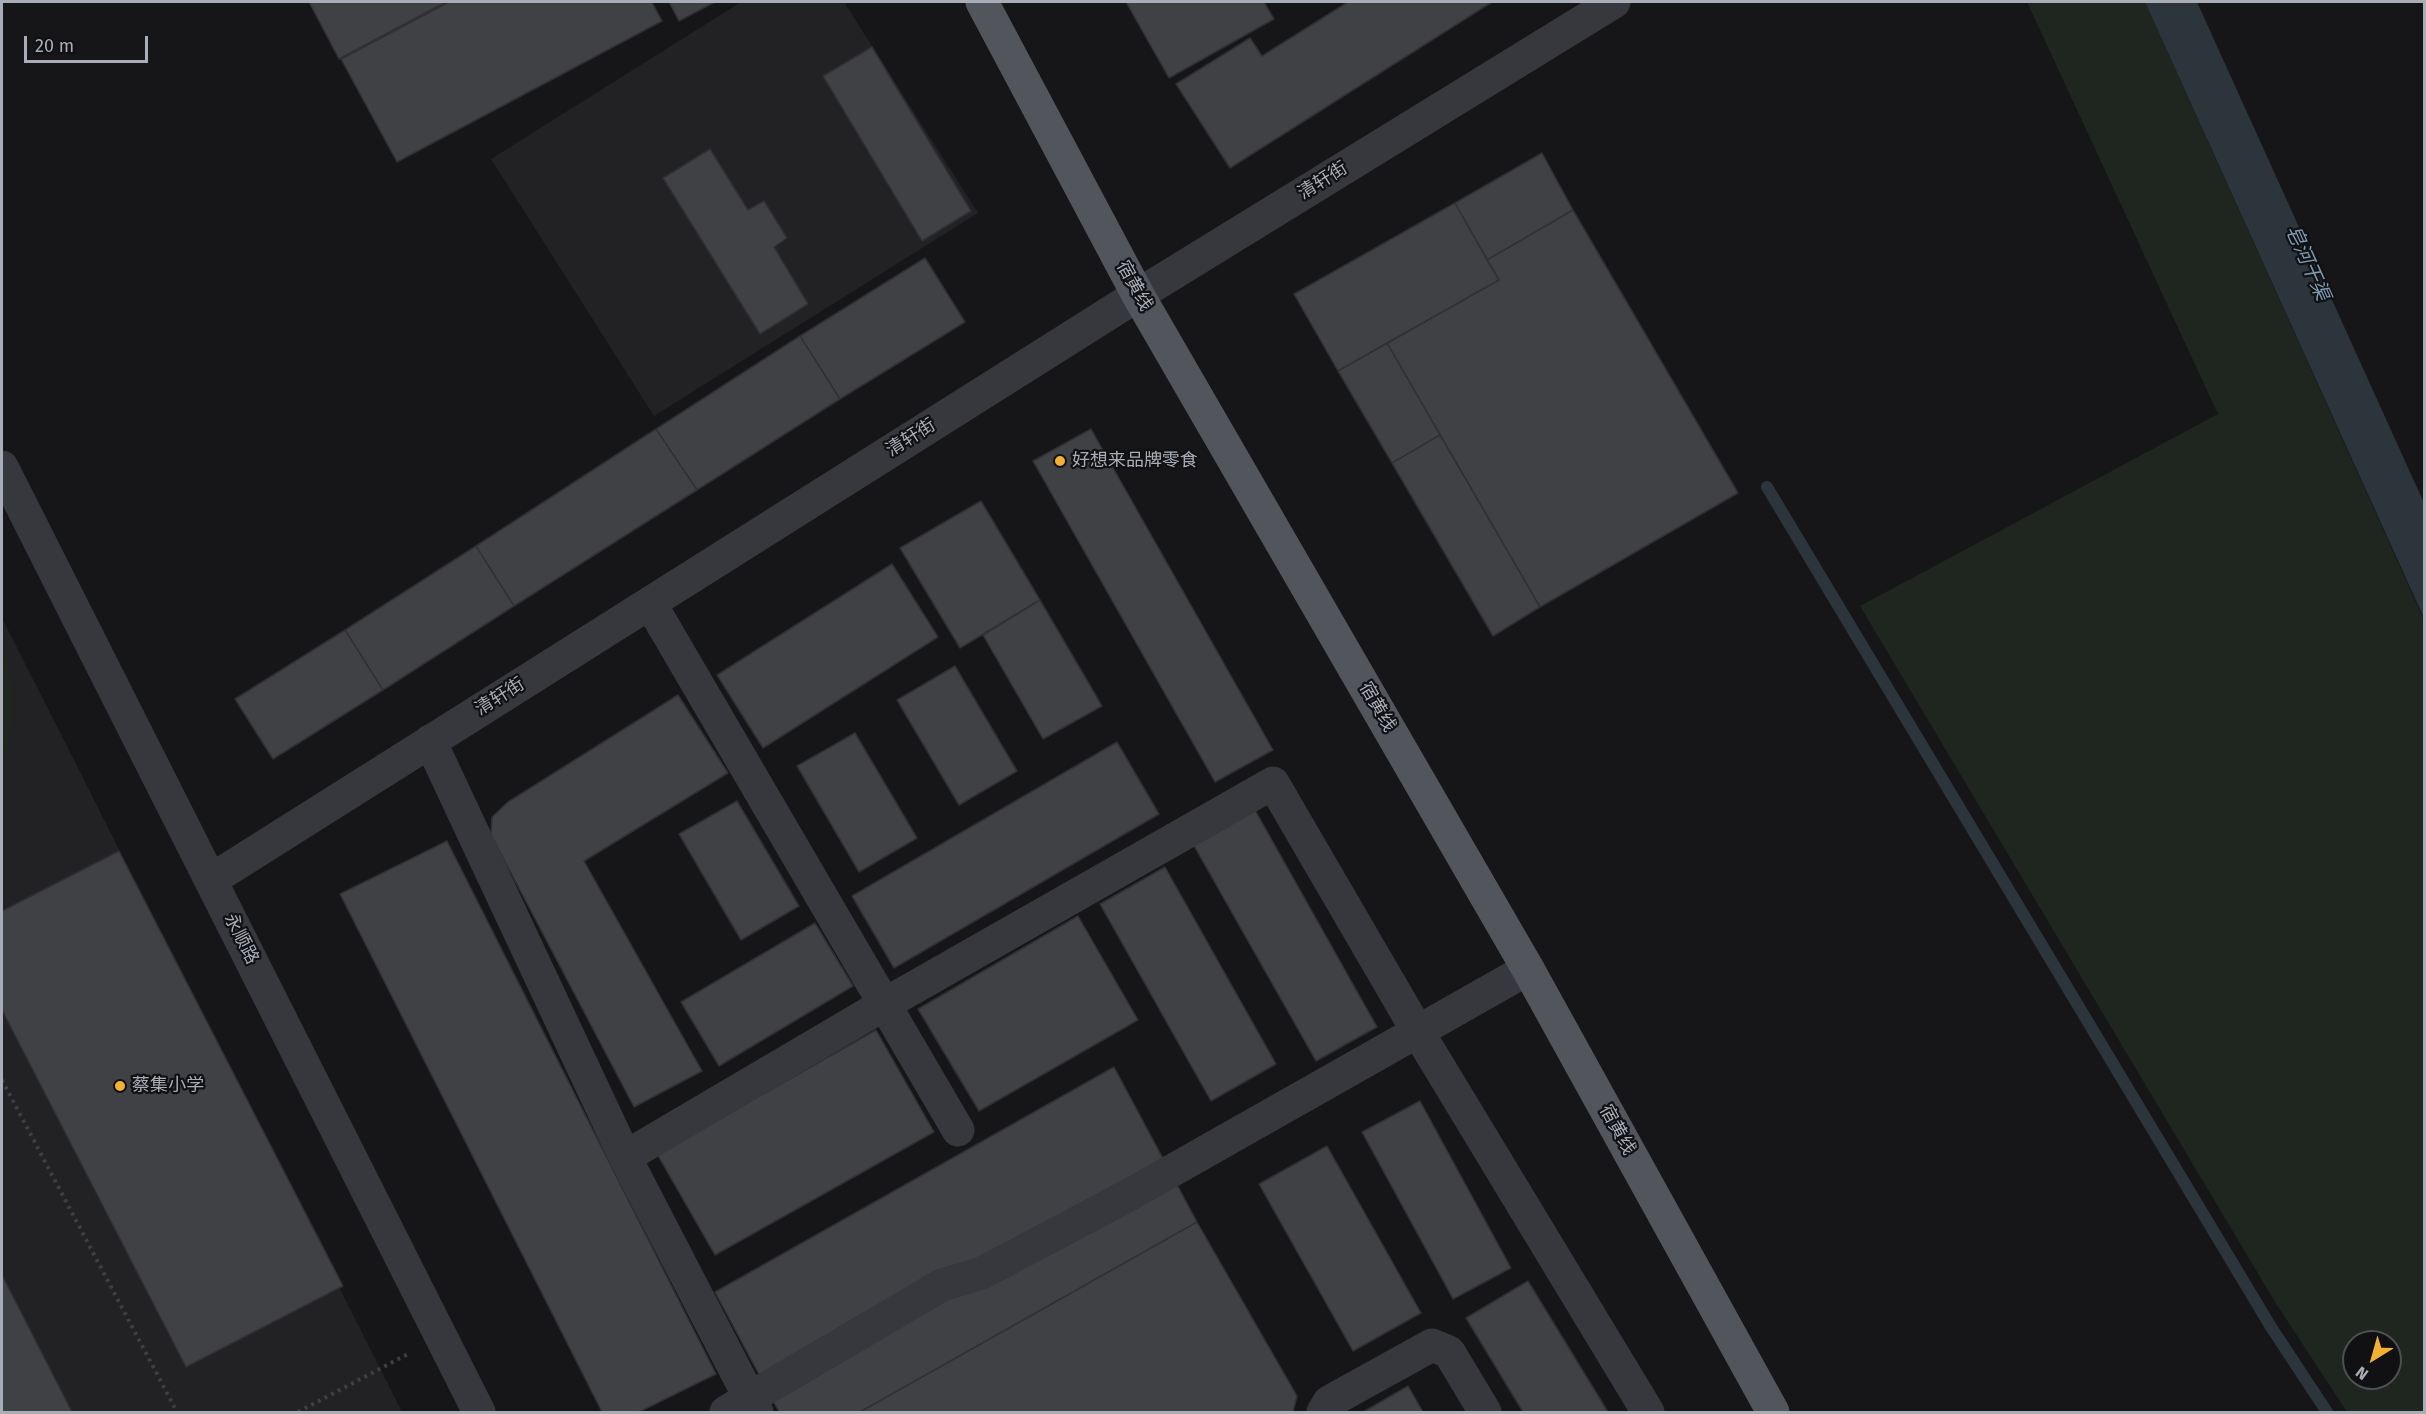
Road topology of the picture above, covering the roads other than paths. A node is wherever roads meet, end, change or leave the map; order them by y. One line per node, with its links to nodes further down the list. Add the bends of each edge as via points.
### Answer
1 (982, 2): 3 (main road, 宿黄线)
2 (1614, 2): 3 (street, 清轩街)
3 (1138, 295): 5 (street, 清轩街); 8 (main road, 宿黄线)
4 (2, 467): 7 (street, 永顺路)
5 (650, 603): 6 (street, 清轩街); 9 (street)
6 (430, 741): 7 (street, 清轩街); 12 (street)
7 (211, 880): 14 (street, 永顺路)
8 (1528, 969): 10 (street); 18 (main road, 宿黄线)
9 (885, 1004): 10 (street, via 1273,783); 11 (street); 12 (street)
10 (1418, 1032): 13 (street, via 1068,1228 982,1273 942,1285); 17 (street)
11 (958, 1130)
12 (625, 1157): 13 (street)
13 (745, 1408)
14 (479, 1413)
15 (1323, 1413): 16 (street, via 1329,1402 1432,1344 1449,1352)
16 (1485, 1413)
17 (1648, 1413)
18 (1773, 1413)

